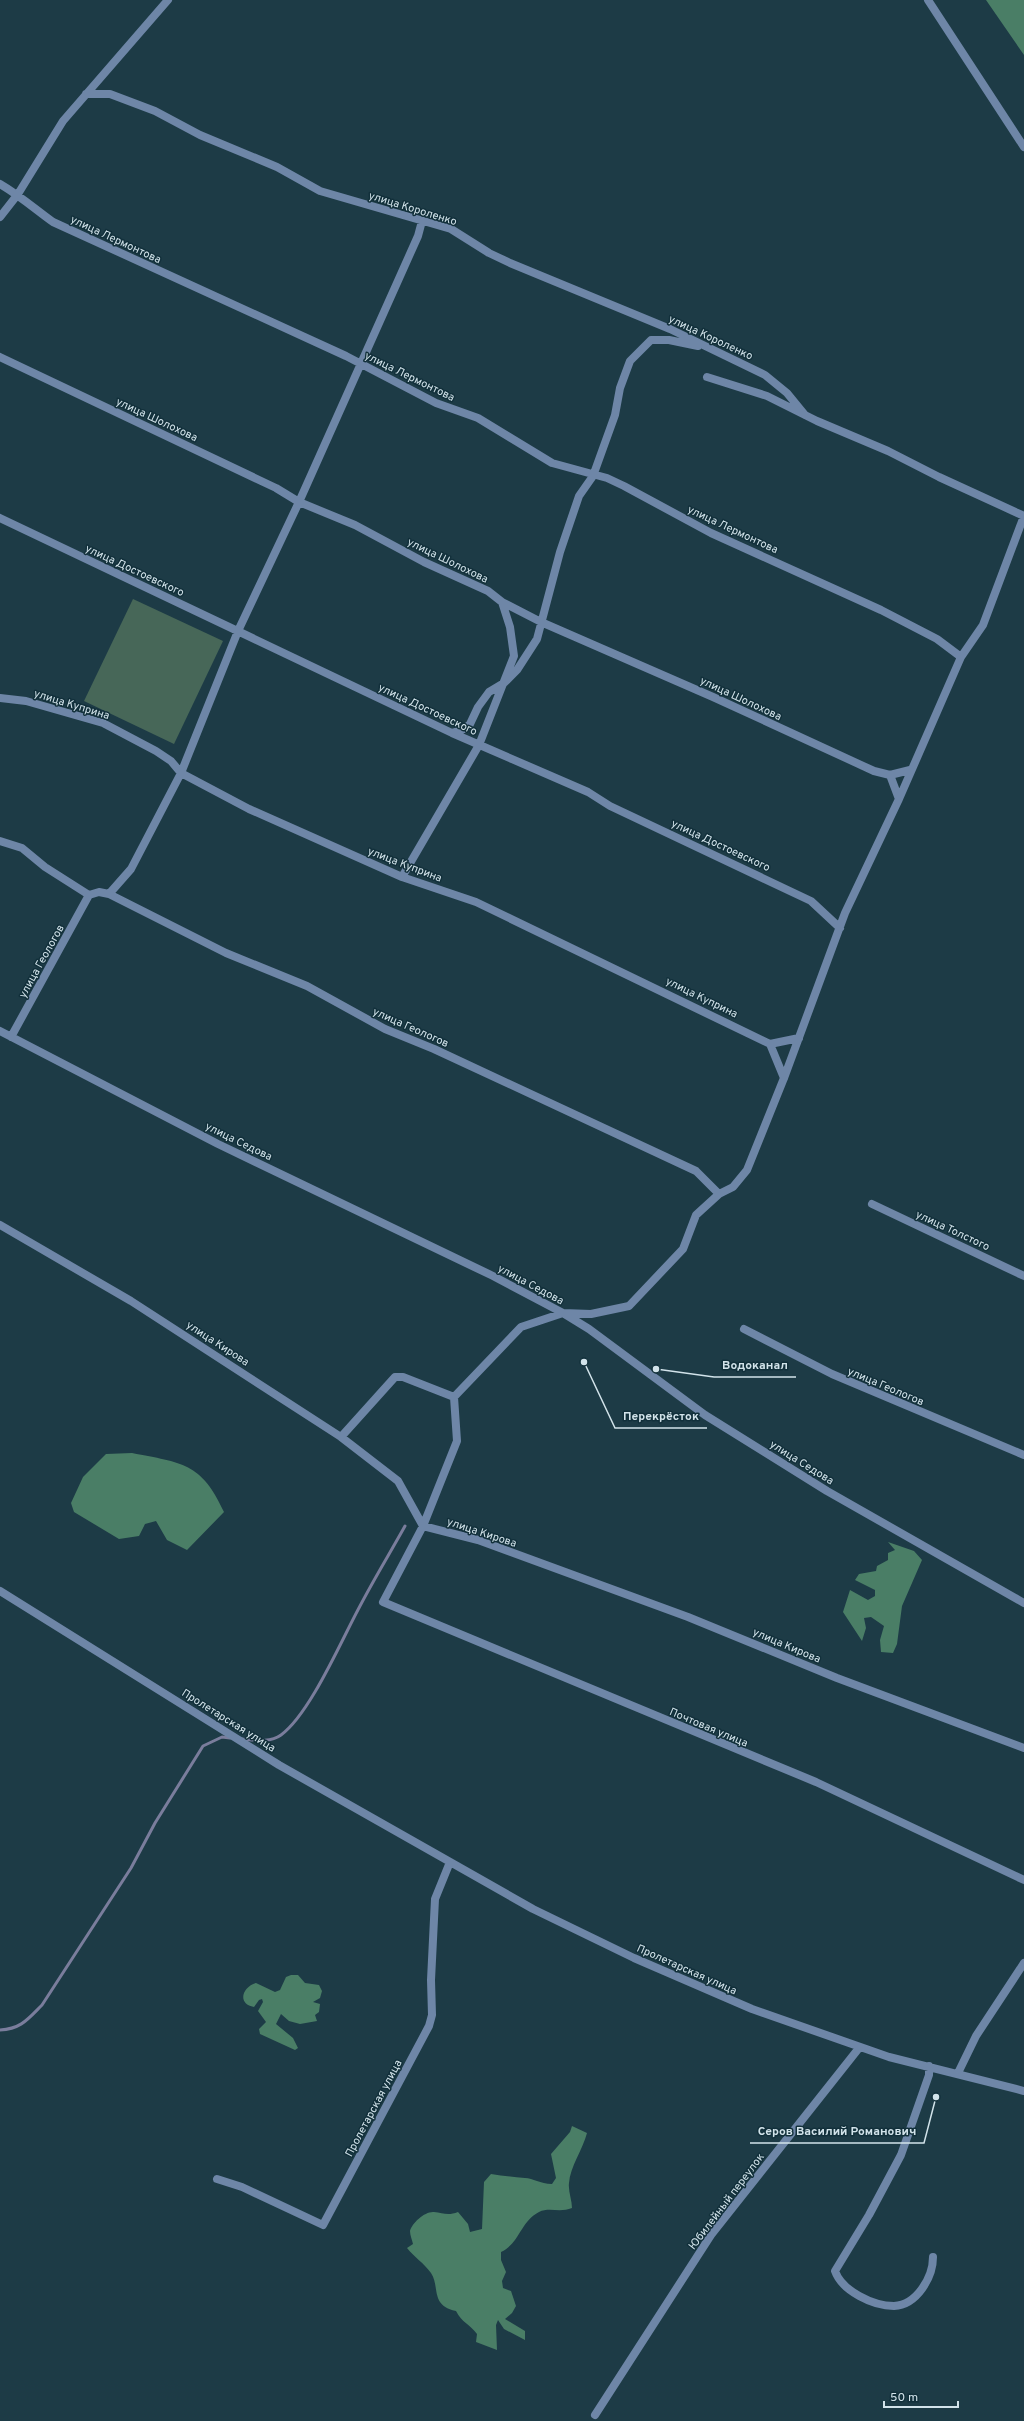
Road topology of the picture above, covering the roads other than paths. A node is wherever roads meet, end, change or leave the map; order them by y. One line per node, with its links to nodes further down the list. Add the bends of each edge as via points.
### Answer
1 (928, 0): 4 (street)
2 (163, 2): 3 (street)
3 (86, 94): 6 (street, via 63,121); 8 (street, улица Короленко, via 110,94 277,167 320,191)
4 (1024, 147)
5 (0, 184): 6 (street, улица Лермонтова)
6 (18, 194): 7 (street); 11 (street, улица Лермонтова, via 53,222 346,356)
7 (0, 217)
8 (422, 221): 9 (street, улица Короленко, via 451,229 496,256 670,329); 11 (street, via 418,236)
9 (721, 354): 13 (street, улица Короленко, via 765,375 787,393); 14 (street, via 688,343 651,340 630,361 620,388 615,415)
10 (0, 356): 15 (street, улица Шолохова, via 276,488)
11 (361, 366): 14 (street, улица Лермонтова, via 436,403 478,418 552,463); 15 (street)
12 (707, 377): 13 (street, улица Короленко, via 767,396)
13 (804, 415): 16 (street, улица Короленко, via 888,451)
14 (593, 476): 19 (street, via 579,496 560,552); 21 (street, улица Лермонтова, via 606,478 624,486 711,533 881,610 937,639)
15 (299, 502): 18 (street, улица Шолохова, via 355,525 424,562 488,591); 20 (street)
16 (1024, 516): 21 (street, via 983,625)
17 (0, 518): 20 (street, улица Достоевского)
18 (502, 602): 19 (street, улица Шолохова); 22 (street, via 510,627 514,656)
19 (541, 622): 22 (street, via 537,639 528,655); 28 (street, улица Шолохова, via 874,771)
20 (238, 631): 24 (street, улица Достоевского); 27 (street)
21 (961, 657): 26 (street)
22 (504, 682): 24 (street, via 489,692 470,724); 25 (street)
23 (0, 698): 27 (street, улица Куприна, via 26,701 103,723 156,750 171,760)
24 (452, 733): 25 (street, улица Достоевского)
25 (479, 745): 31 (street); 34 (street, улица Достоевского, via 588,792 610,806 792,891 811,901)
26 (910, 770): 28 (street); 29 (street)
27 (181, 773): 31 (street, улица Куприна, via 249,809); 32 (street, via 131,869)
28 (890, 775): 29 (street)
29 (899, 799): 34 (street)
30 (0, 841): 33 (street, via 22,848 45,868)
31 (402, 877): 38 (street, улица Куприна, via 476,902)
32 (109, 894): 33 (street, улица Геологов, via 99,892); 40 (street, улица Геологов, via 226,953 307,986 385,1029 434,1049 689,1167)
33 (89, 895): 36 (street, улица Геологов)
34 (840, 928): 37 (street)
35 (0, 1031): 36 (street, улица Седова)
36 (11, 1037): 44 (street, улица Седова, via 218,1144 494,1276)
37 (800, 1038): 38 (street); 39 (street)
38 (770, 1044): 39 (street)
39 (784, 1078): 40 (street, via 747,1170 733,1188)
40 (719, 1194): 45 (street, via 696,1215 684,1250 629,1306)
41 (872, 1204): 43 (street, улица Толстого)
42 (0, 1225): 49 (street, улица Кирова, via 131,1301)
43 (1024, 1276)
44 (563, 1313): 45 (street); 46 (street, улица Седова); 48 (street, via 521,1327)
45 (591, 1314): 46 (street, via 585,1321)
46 (589, 1329): 53 (street, улица Седова, via 705,1415 826,1491)
47 (744, 1329): 50 (street, улица Геологов, via 832,1374)
48 (454, 1397): 49 (street, via 404,1377 395,1377); 51 (street, via 457,1441)
49 (341, 1437): 51 (street, улица Кирова, via 398,1481)
50 (1024, 1455)
51 (423, 1526): 54 (street, улица Кирова, via 478,1540 688,1617 837,1678); 56 (street, Почтовая улица, via 383,1602 816,1782)
52 (0, 1591): 55 (street, Пролетарская улица, via 150,1682 279,1765)
53 (1024, 1604)
54 (1024, 1748)
55 (450, 1862): 58 (street, Пролетарская улица, via 533,1909 634,1958 752,2009); 62 (street, Пролетарская улица, via 435,1899 432,2015 429,2026 323,2225 242,2187)
56 (1024, 1880)
57 (1024, 1963): 60 (street, via 976,2036)
58 (859, 2048): 59 (street, Пролетарская улица); 64 (street, Юбилейный переулок, via 711,2235)
59 (928, 2066): 60 (street, Пролетарская улица); 63 (street, via 929,2075 901,2155 835,2271 838,2279 858,2295 894,2306 909,2300 927,2284 933,2269)
60 (958, 2073): 61 (street, Пролетарская улица)
61 (1024, 2091)
62 (217, 2179)
63 (933, 2257)
64 (595, 2415)

